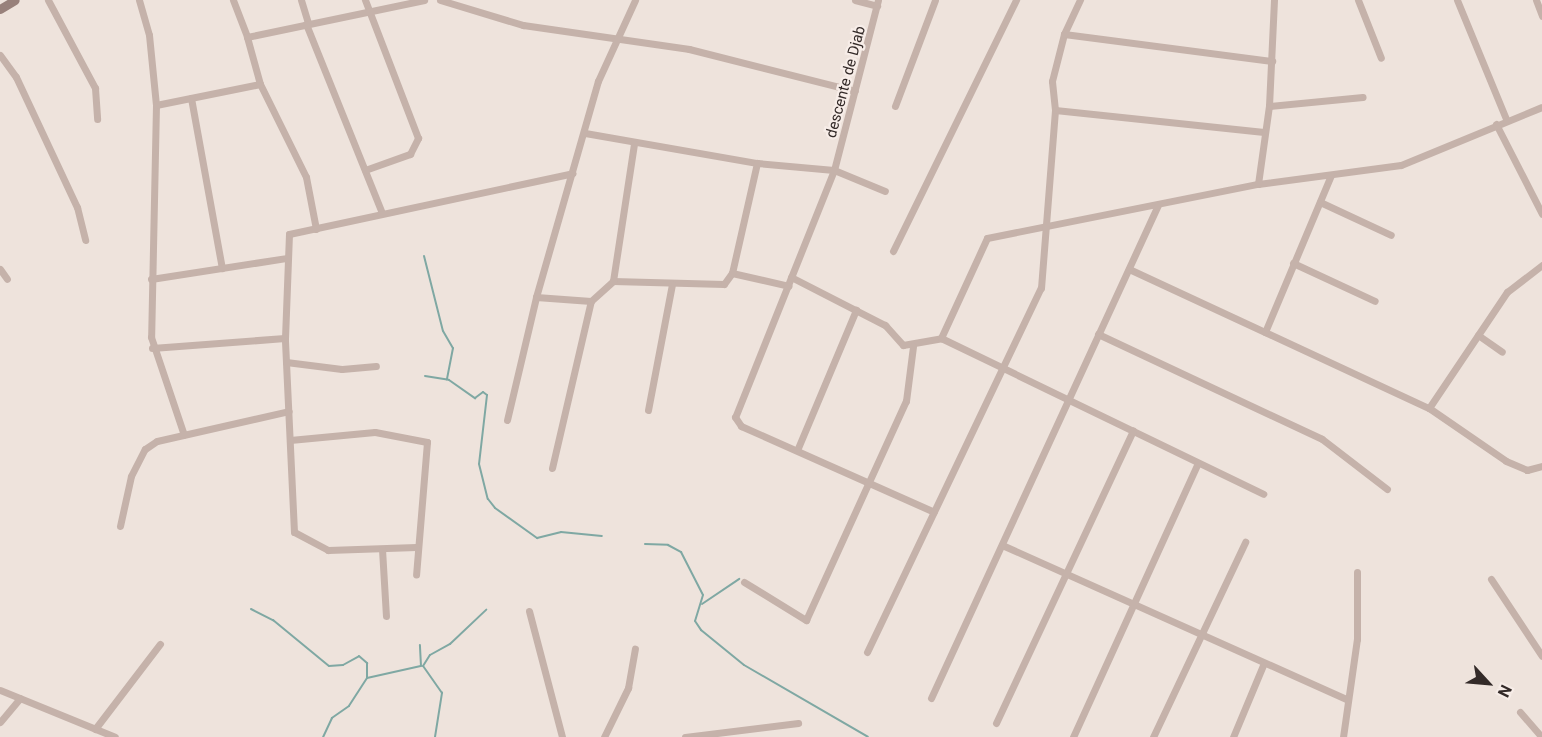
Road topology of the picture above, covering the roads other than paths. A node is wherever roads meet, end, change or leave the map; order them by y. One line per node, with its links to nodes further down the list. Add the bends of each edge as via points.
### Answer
1 (15, 0): 19 (main road)
2 (48, 0): 38 (street, via 95,88)
3 (139, 0): 33 (street, via 149,35)
4 (233, 0): 24 (street)
5 (301, 0): 22 (street)
6 (365, 0): 20 (street)
7 (424, 0): 20 (street)
8 (440, 0): 25 (street, via 524,25)
9 (635, 0): 25 (street)
10 (855, 0): 18 (street)
11 (935, 0): 34 (street)
12 (1016, 0): 59 (street)
13 (1080, 0): 23 (street)
14 (1274, 0): 28 (street)
15 (1358, 0): 27 (street)
16 (1457, 0): 39 (street)
17 (1536, 0): 21 (street)
18 (879, 2): 30 (street); 46 (street, descente de Djab)
19 (0, 9)
20 (368, 9): 22 (street); 45 (street, via 418,138 410,154)
21 (1542, 16)
22 (307, 24): 24 (street); 45 (street)
23 (1064, 34): 28 (street); 37 (street, via 1052,81)
24 (247, 37): 29 (street)
25 (616, 37): 30 (street, via 689,49); 42 (street, via 603,64)
26 (0, 55): 58 (street, via 16,77 77,207)
27 (1381, 58)
28 (1272, 61): 35 (street)
29 (260, 84): 32 (street); 56 (street, via 306,177)
30 (855, 91): 46 (street)
31 (1363, 97): 35 (street)
32 (191, 99): 33 (street); 63 (street)
33 (156, 105): 69 (street)
34 (895, 106)
35 (1269, 106): 41 (street)
36 (1542, 107): 39 (street)
37 (1055, 110): 41 (street); 55 (street)
38 (97, 119)
39 (1506, 119): 40 (street)
40 (1496, 124): 48 (street, via 1401,165); 54 (street)
41 (1264, 132): 49 (street)
42 (585, 133): 43 (street); 47 (street)
43 (634, 144): 44 (street); 70 (street)
44 (757, 163): 46 (street); 66 (street)
45 (365, 170): 53 (street)
46 (835, 170): 50 (street); 67 (street)
47 (573, 173): 53 (street); 73 (street)
48 (1331, 176): 49 (street); 51 (street)
49 (1258, 184): 52 (street)
50 (885, 191)
51 (1320, 202): 57 (street); 61 (street)
52 (1158, 205): 55 (street); 65 (street)
53 (382, 213): 56 (street)
54 (1542, 214)
55 (1045, 228): 81 (street, via 987,238); 87 (street, via 1041,288)
56 (316, 229): 60 (street, via 289,234)
57 (1391, 235)
58 (85, 240)
59 (893, 251)
60 (287, 258): 63 (street); 80 (street)
61 (1293, 264): 75 (street); 77 (street)
62 (1542, 264): 79 (street, via 1507,292)
63 (222, 268): 69 (street)
64 (0, 269): 68 (street)
65 (1129, 269): 77 (street); 78 (street)
66 (732, 273): 71 (street, via 718,286); 72 (street)
67 (792, 277): 72 (street); 76 (street)
68 (7, 279)
69 (151, 279): 83 (street)
70 (613, 281): 71 (street); 74 (street)
71 (672, 284): 90 (street)
72 (789, 286): 96 (street, via 735,417 741,426)
73 (536, 297): 74 (street); 92 (street)
74 (591, 301): 99 (street)
75 (1375, 301)
76 (856, 310): 82 (street, via 890,329 903,345); 96 (street)
77 (1265, 332): 89 (street)
78 (1098, 334): 88 (street); 101 (street, via 1322,439)
79 (1478, 335): 84 (street); 89 (street)
80 (285, 338): 83 (street); 85 (street)
81 (941, 338): 82 (street); 87 (street)
82 (913, 346): 100 (street, via 906,401)
83 (152, 348): 94 (street)
84 (1502, 352)
85 (286, 362): 86 (street, via 342,369); 91 (street)
86 (376, 366)
87 (1003, 368): 88 (street); 103 (street)
88 (1068, 400): 93 (street); 106 (street)
89 (1429, 408): 98 (street, via 1506,461 1527,470)
90 (648, 410)
91 (289, 411): 94 (street); 95 (street)
92 (507, 420)
93 (1132, 431): 97 (street); 110 (street)
94 (184, 435): 104 (street, via 145,449 131,476)
95 (290, 440): 107 (street, via 375,432 427,442); 108 (street, via 294,532 328,550)
96 (798, 448): 100 (street)
97 (1198, 463): 102 (street); 114 (street)
98 (1542, 466)
99 (552, 468)
100 (870, 482): 103 (street); 113 (street, via 806,620)
101 (1387, 489)
102 (1263, 494)
103 (934, 512): 120 (street)
104 (120, 526)
105 (1245, 542): 117 (street)
106 (1002, 545): 110 (street); 125 (street)
107 (416, 547): 108 (street); 111 (street)
108 (382, 549): 116 (street)
109 (1357, 573): 126 (street, via 1357,639)
110 (1066, 574): 114 (street); 130 (street)
111 (416, 575)
112 (1491, 579): 121 (street)
113 (744, 582)
114 (1133, 604): 117 (street); 136 (street)
115 (529, 611): 133 (street)
116 (386, 616)
117 (1202, 634): 122 (street); 137 (street)
118 (160, 644): 131 (street)
119 (635, 649): 134 (street, via 627,688)
120 (867, 652)
121 (1542, 656)
122 (1264, 663): 126 (street); 138 (street)
123 (0, 690): 124 (street)
124 (20, 698): 128 (street); 131 (street)
125 (931, 698)
126 (1346, 699): 139 (street)
127 (1520, 712): 140 (street)
128 (0, 722)
129 (798, 723): 135 (street)
130 (996, 723)
131 (95, 729): 132 (street)
132 (116, 737)
133 (562, 737)
134 (604, 737)
135 (685, 737)
136 (1073, 737)
137 (1153, 737)
138 (1233, 737)
139 (1343, 737)
140 (1542, 737)

